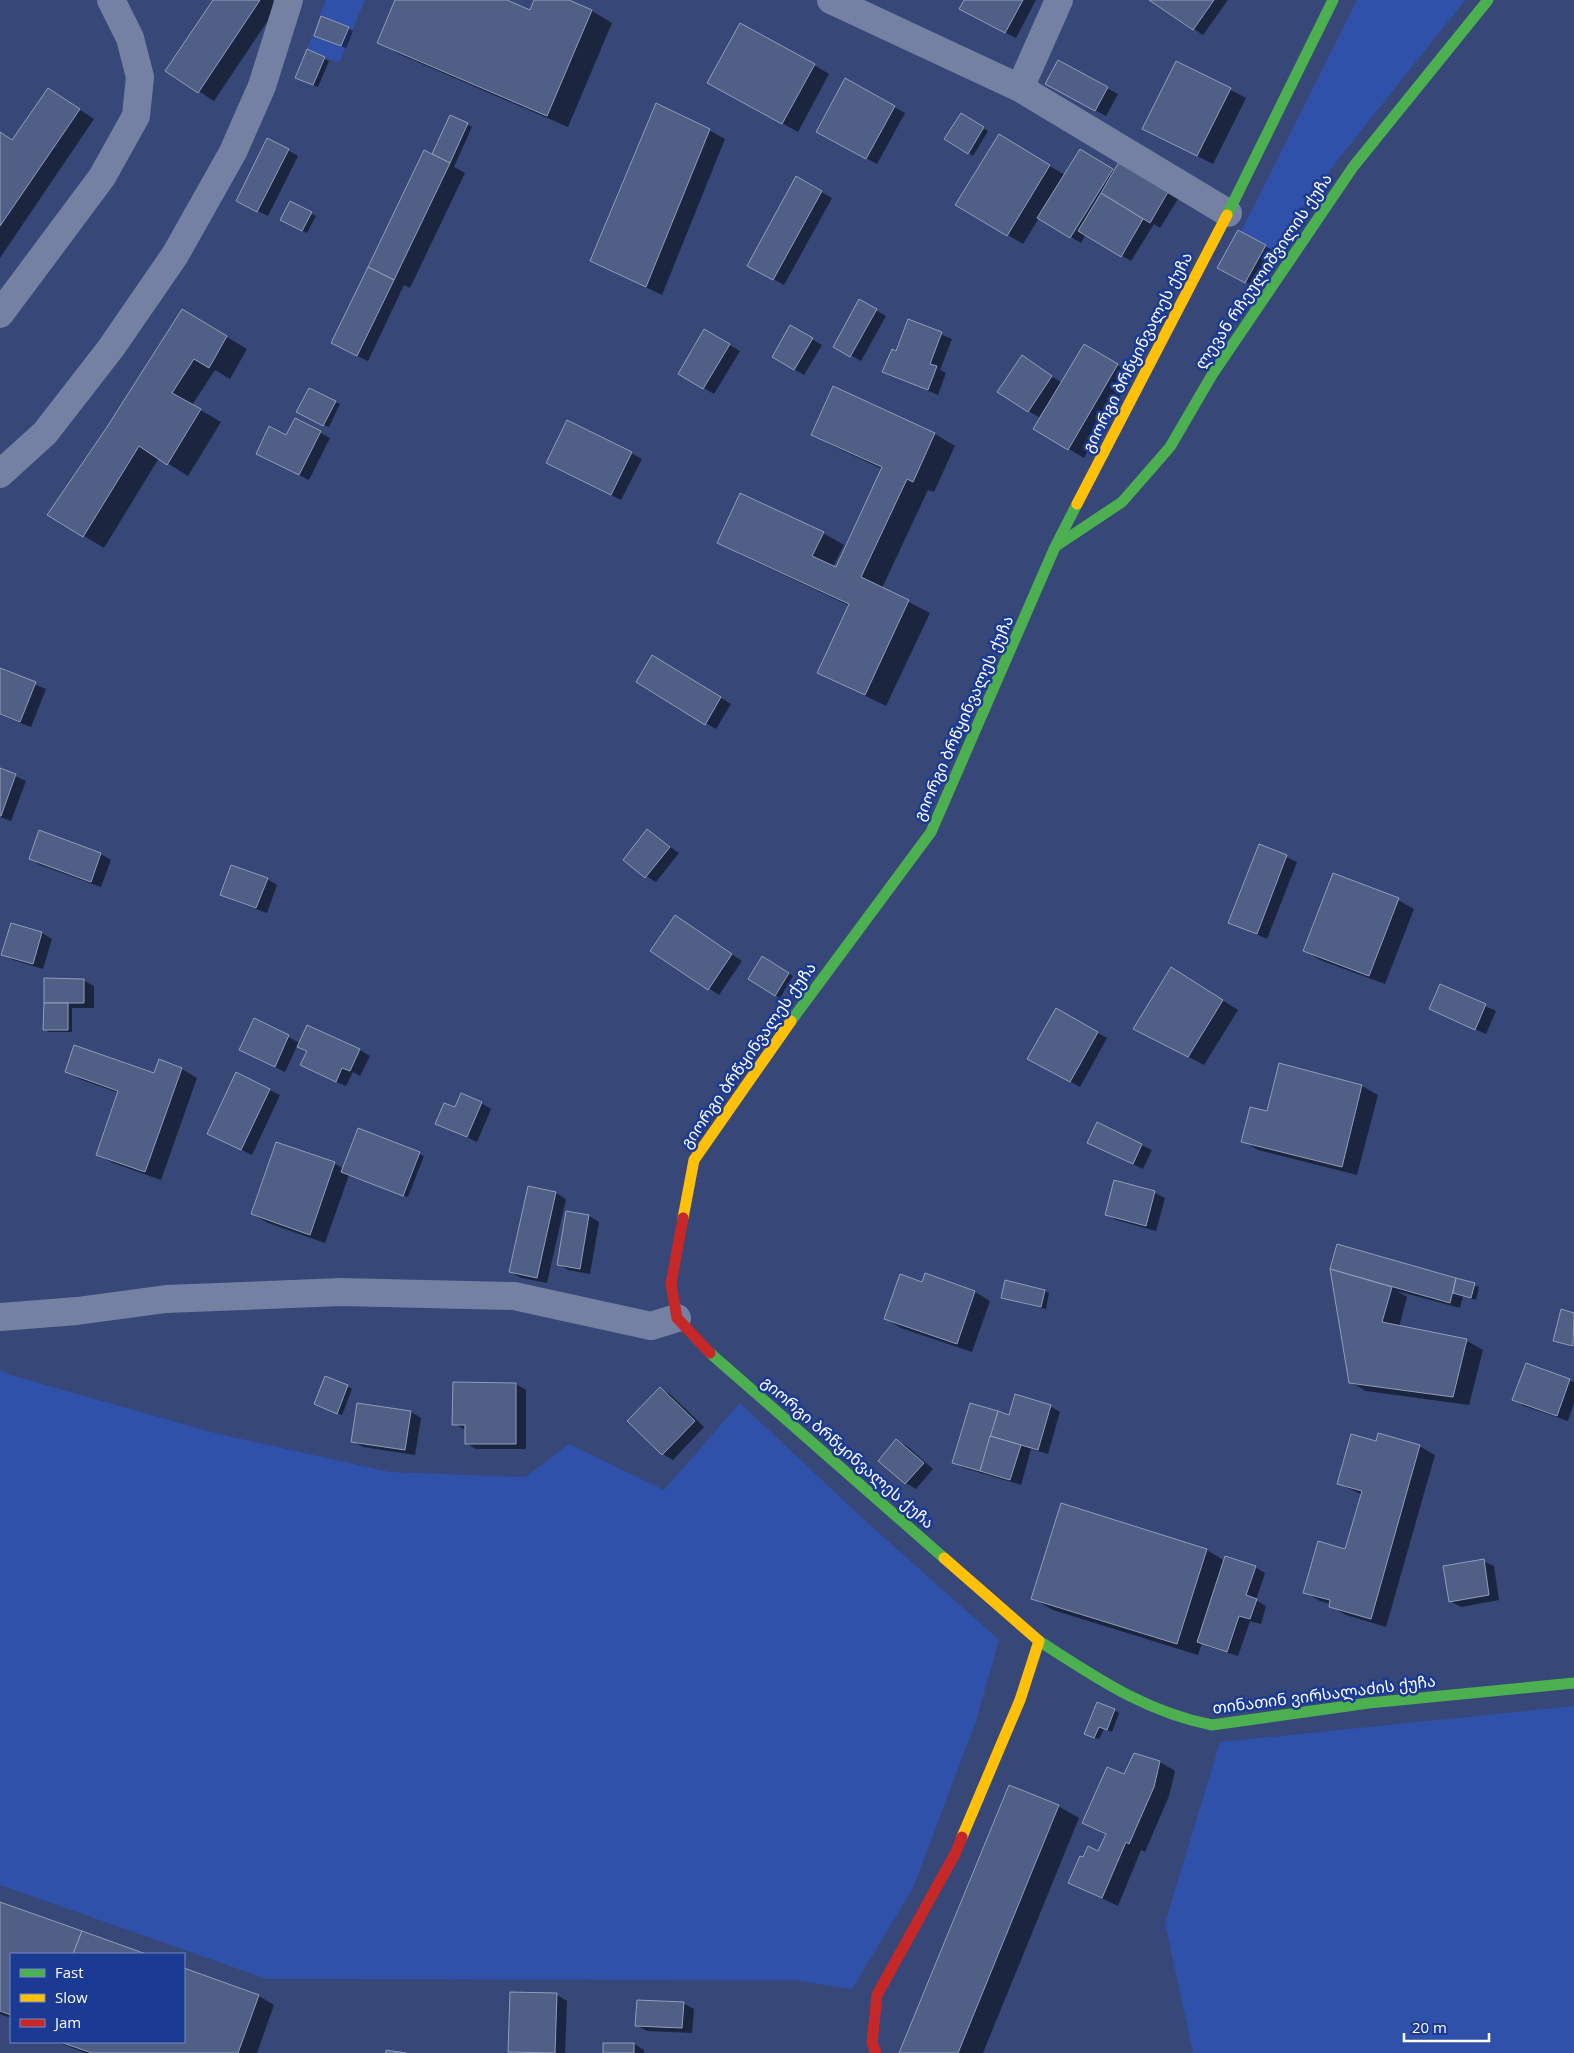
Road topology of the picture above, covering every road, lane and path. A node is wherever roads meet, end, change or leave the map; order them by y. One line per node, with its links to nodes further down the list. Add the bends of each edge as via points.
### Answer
1 (111, 0): 9 (street, via 130,38 140,77 136,116 102,177)
2 (289, 0): 10 (street, via 262,86 233,152 175,256 111,348 45,433)
3 (831, 0): 7 (street)
4 (1059, 0): 7 (street)
5 (1333, 0): 8 (street, გიორგი ბრწყინვალეს ქუჩა)
6 (1488, 0): 11 (street, ლევან რჩეულიშვილის ქუჩა, via 1353,167 1212,375 1170,448 1122,502)
7 (1020, 88): 8 (street)
8 (1228, 213): 11 (street, გიორგი ბრწყინვალეს ქუჩა)
9 (0, 314)
10 (0, 474)
11 (1055, 547): 13 (street, გიორგი ბრწყინვალეს ქუჩა, via 931,832 808,996 694,1160 671,1284)
12 (0, 1317): 13 (street, via 166,1299 358,1292 514,1296 651,1326)
13 (677, 1318): 14 (street, გიორგი ბრწყინვალეს ქუჩა, via 711,1354)
14 (1039, 1641): 15 (street, თინათინ ვირსალაძის ქუჩა, via 1154,1710 1187,1722 1212,1725 1369,1703); 16 (street, via 1020,1700 956,1852 876,1995 872,2043)
15 (1574, 1683)
16 (876, 2053)

